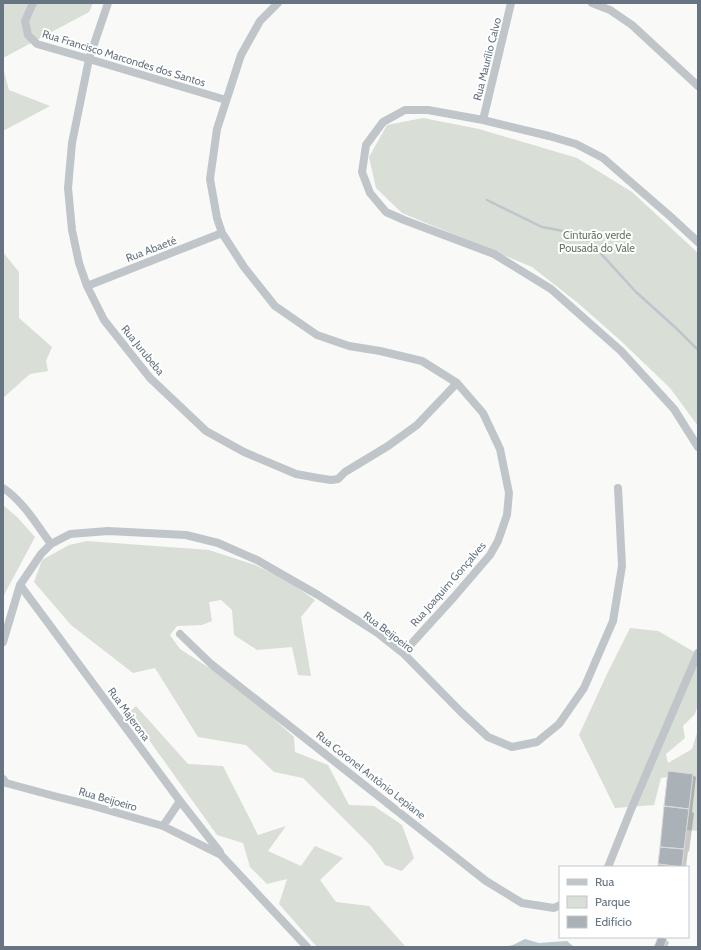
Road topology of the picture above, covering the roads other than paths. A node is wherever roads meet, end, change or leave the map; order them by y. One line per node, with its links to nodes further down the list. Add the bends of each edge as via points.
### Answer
1 (32, 3): 6 (street, Rua Francisco Marcondes dos Santos, via 25,21 28,35 37,44)
2 (108, 3): 6 (street, Rua Jurubeba)
3 (278, 3): 8 (street, Rua Joaquim Gonçalves, via 260,21 241,55)
4 (511, 3): 9 (street, Rua Maurílio Calvo)
5 (592, 3): 7 (street, via 610,10 632,25)
6 (90, 58): 8 (street, Rua Francisco Marcondes dos Santos); 12 (street, Rua Jurubeba, via 72,142 68,188 72,230)
7 (698, 86)
8 (226, 100): 10 (street, Rua Joaquim Gonçalves, via 217,129 210,179)
9 (483, 120): 11 (street, via 576,144 603,158); 14 (street, via 428,110 405,110 383,122 366,145 362,172 370,193 386,212 494,254 551,290 621,351 674,409)
10 (222, 233): 12 (street, Rua Abaeté); 13 (street, Rua Joaquim Gonçalves, via 244,267 275,306 317,335 349,346 422,361)
11 (698, 242)
12 (87, 286): 13 (street, Rua Jurubeba, via 104,320 150,378 206,430 244,452 296,474 323,480 338,479 417,425)
13 (457, 383): 21 (street, Rua Joaquim Gonçalves, via 483,413 500,450 509,494 507,515 490,555)
14 (698, 447)
15 (3, 488): 17 (street, via 32,517)
16 (618, 488): 21 (street, Rua Beijoeiro, via 622,566 614,621 584,688 559,724 537,742 512,746 488,737)
17 (51, 544): 18 (street, Rua Beijoeiro); 21 (street, Rua Beijoeiro, via 70,534 108,531 186,535 218,543 257,560 318,596 379,634)
18 (20, 585): 20 (street, Rua Beijoeiro); 24 (street, Rua Majerona)
19 (180, 634): 28 (street, Rua Coronel Antônio Lepiane, via 211,664 486,881 522,903 554,908)
20 (3, 642)
21 (403, 653)
22 (698, 653): 27 (street)
23 (3, 779): 25 (street, Rua Beijoeiro, via 6,783)
24 (180, 801): 25 (street); 26 (street, Rua Majerona)
25 (163, 826): 26 (street, Rua Beijoeiro)
26 (222, 855): 29 (street, Rua Beijoeiro)
27 (608, 866)
28 (559, 906)
29 (307, 947)

